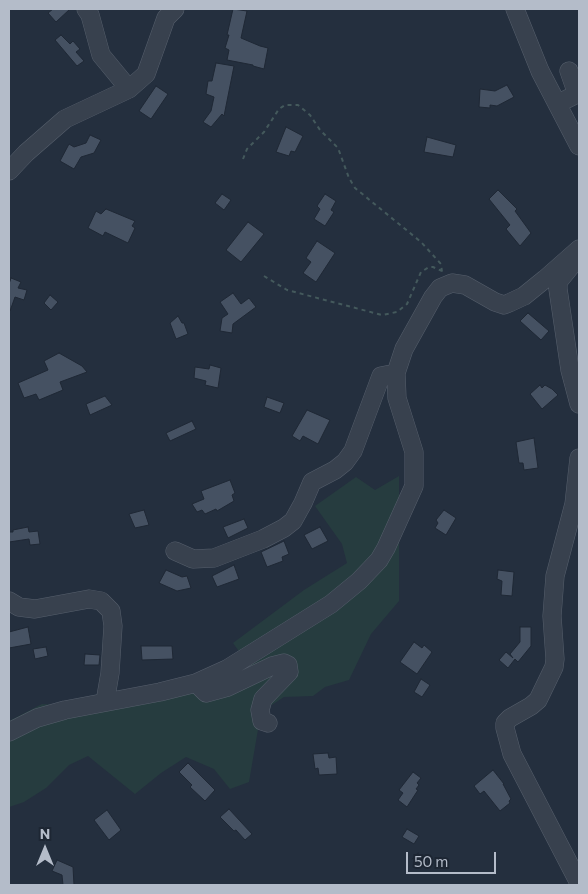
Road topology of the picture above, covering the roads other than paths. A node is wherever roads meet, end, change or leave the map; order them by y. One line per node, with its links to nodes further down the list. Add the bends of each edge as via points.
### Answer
1 (86, 9): 5 (street, via 101,55)
2 (175, 9): 5 (street, via 166,18 146,74)
3 (515, 9): 6 (street)
4 (569, 71): 6 (street, via 577,94)
5 (129, 89): 8 (street, via 65,119)
6 (557, 104): 7 (street)
7 (579, 146)
8 (9, 171)
9 (579, 249): 11 (street, via 524,296 504,305 447,277 404,349)
10 (579, 256): 12 (street, via 558,282 570,370)
11 (396, 373): 14 (street, via 381,376 353,451 346,462 312,482 293,521 263,539 214,558 193,559); 16 (street, via 397,398 414,452 416,476 386,548 370,570 331,604 227,669)
12 (579, 404)
13 (579, 458): 20 (street, via 574,504 555,576 552,616 554,667 538,700 505,723 512,754)
14 (175, 551)
15 (9, 601): 17 (street, via 19,607 35,609 88,599 101,601 111,611 110,673)
16 (196, 683): 17 (street); 18 (street, via 206,693 228,687 272,666 288,665 289,672 263,699 262,721)
17 (104, 702): 19 (street, via 37,718)
18 (268, 723)
19 (9, 732)
20 (579, 883)

